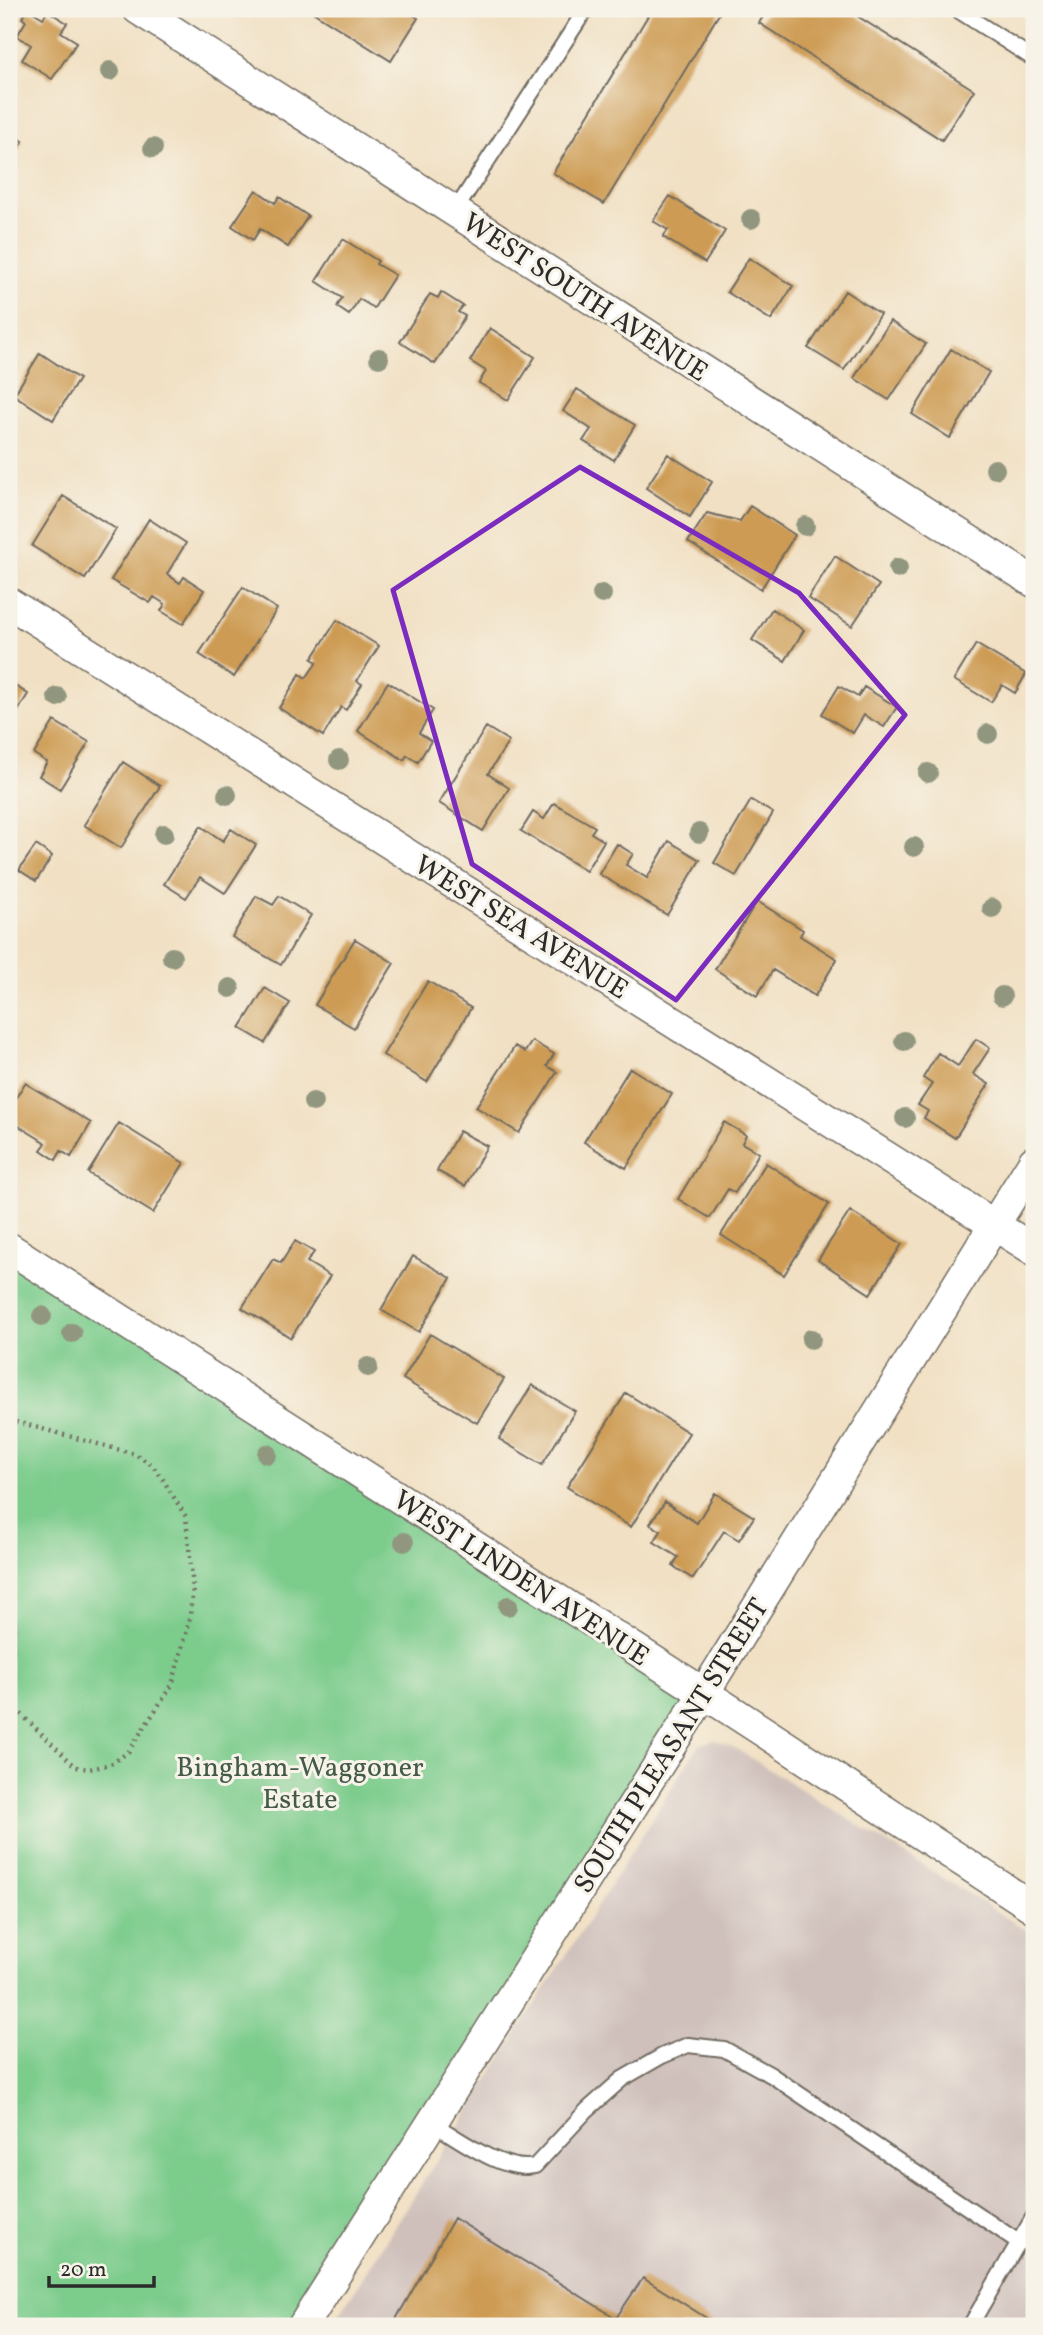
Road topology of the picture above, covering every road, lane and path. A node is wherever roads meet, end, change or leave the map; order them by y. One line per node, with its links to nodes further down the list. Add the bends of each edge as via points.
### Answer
1 (138, 9): 5 (street, WEST SOUTH AVENUE)
2 (586, 9): 5 (lane)
3 (956, 9): 4 (lane)
4 (1034, 59)
5 (455, 211): 6 (street, WEST SOUTH AVENUE)
6 (1034, 582)
7 (9, 603): 9 (street, WEST SEA AVENUE)
8 (1034, 1161): 9 (street, SOUTH PLEASANT STREET)
9 (995, 1225): 11 (street, WEST SEA AVENUE); 14 (street, SOUTH PLEASANT STREET)
10 (9, 1248): 14 (street, WEST LINDEN AVENUE)
11 (1034, 1250)
12 (9, 1420): 13 (path, via 121,1449 152,1465 186,1517 192,1588 189,1623 172,1685 128,1752 113,1763 76,1767 15,1707)
13 (9, 1679)
14 (704, 1693): 15 (street, WEST LINDEN AVENUE); 16 (street, SOUTH PLEASANT STREET)
15 (1034, 1908)
16 (432, 2123): 18 (lane, via 506,2164 535,2166 622,2079 688,2045 723,2049 771,2075); 19 (street, SOUTH PLEASANT STREET)
17 (1034, 2216): 18 (lane)
18 (1020, 2243): 20 (lane)
19 (303, 2326)
20 (970, 2326)

